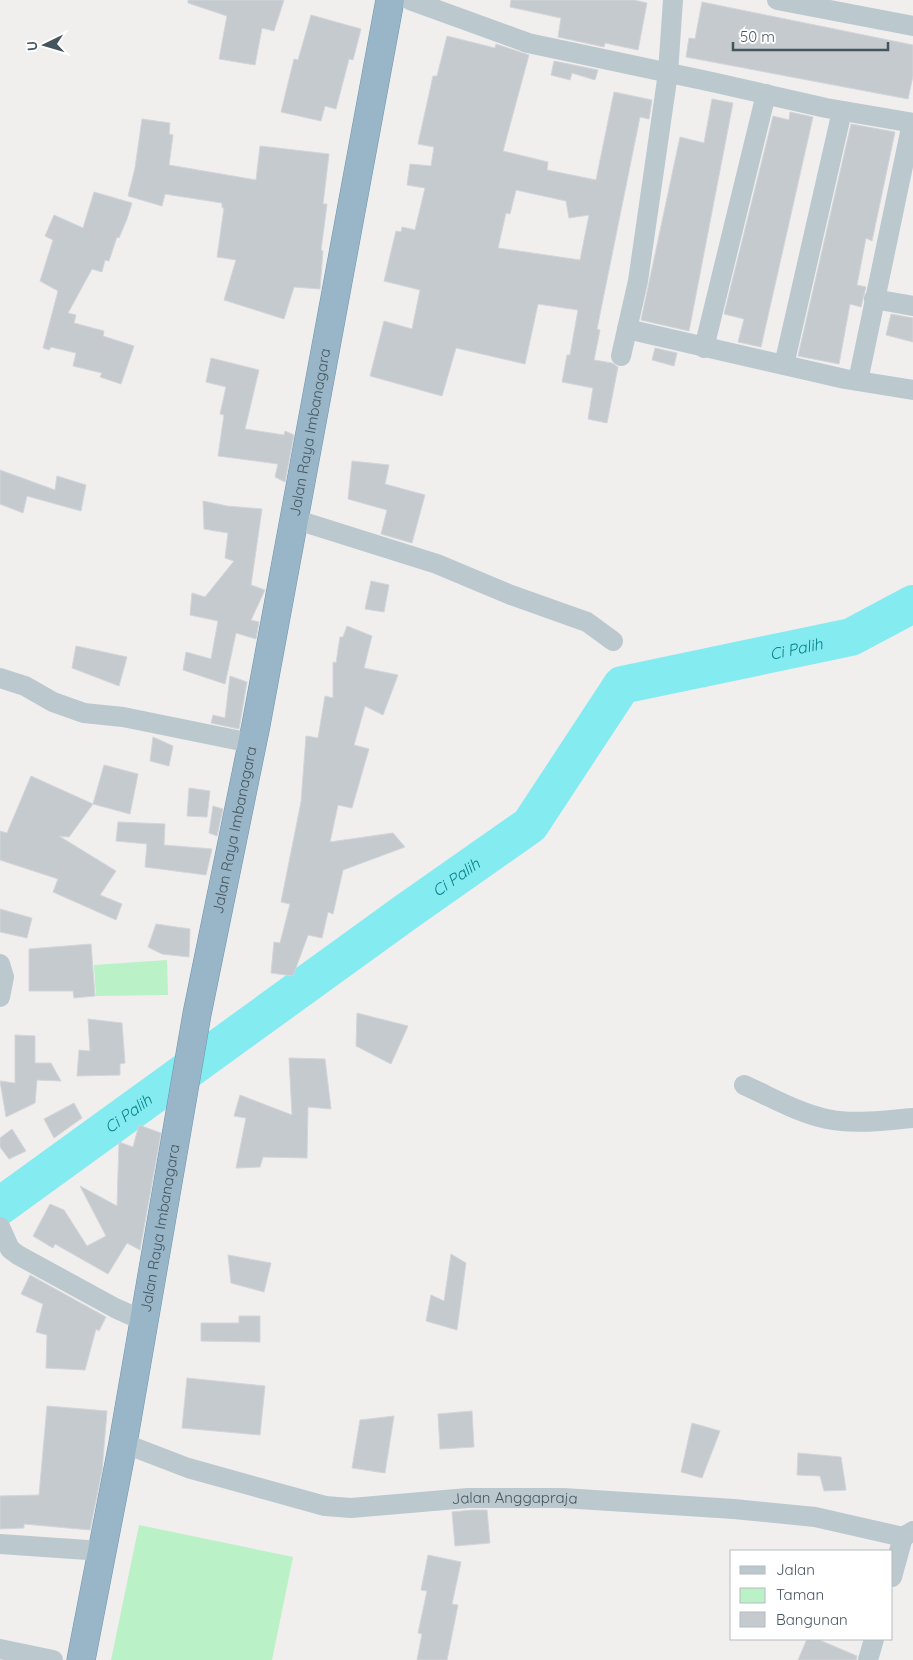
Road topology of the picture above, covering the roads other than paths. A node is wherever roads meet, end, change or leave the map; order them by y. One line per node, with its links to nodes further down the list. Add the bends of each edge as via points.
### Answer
1 (390, 0): 18 (highway, Jalan Raya Imbanagara)
2 (410, 0): 6 (street, via 528,43)
3 (673, 0): 6 (street)
4 (777, 0): 5 (street)
5 (913, 26)
6 (668, 73): 7 (street); 12 (street, via 638,281)
7 (766, 94): 8 (street); 13 (street)
8 (842, 111): 9 (street); 15 (street)
9 (913, 123): 10 (street)
10 (874, 299): 11 (street); 16 (street)
11 (913, 306)
12 (627, 330): 13 (street); 14 (street)
13 (704, 348): 15 (street)
14 (621, 356)
15 (784, 365): 16 (street)
16 (858, 381): 17 (street)
17 (913, 390)
18 (294, 519): 19 (street, via 437,564 511,596 587,622); 21 (highway, Jalan Raya Imbanagara)
19 (613, 641)
20 (0, 678): 21 (street, via 84,713 123,717)
21 (251, 743): 27 (highway, Jalan Raya Imbanagara, via 198,1014)
22 (0, 964): 23 (street, via 4,977)
23 (0, 998)
24 (744, 1085): 25 (street, via 828,1120)
25 (913, 1118)
26 (0, 1227): 27 (street, via 10,1249 18,1255)
27 (144, 1321): 28 (highway, Jalan Raya Imbanagara)
28 (122, 1443): 29 (street, Jalan Anggapraja, via 188,1468 325,1506 351,1508 468,1498 562,1498 806,1516); 31 (highway, Jalan Raya Imbanagara)
29 (908, 1534): 32 (street)
30 (0, 1544): 31 (street)
31 (102, 1551): 36 (highway, Jalan Raya Imbanagara)
32 (893, 1574)
33 (874, 1640): 37 (street)
34 (0, 1649): 35 (street)
35 (53, 1660)
36 (81, 1660)
37 (868, 1660)

